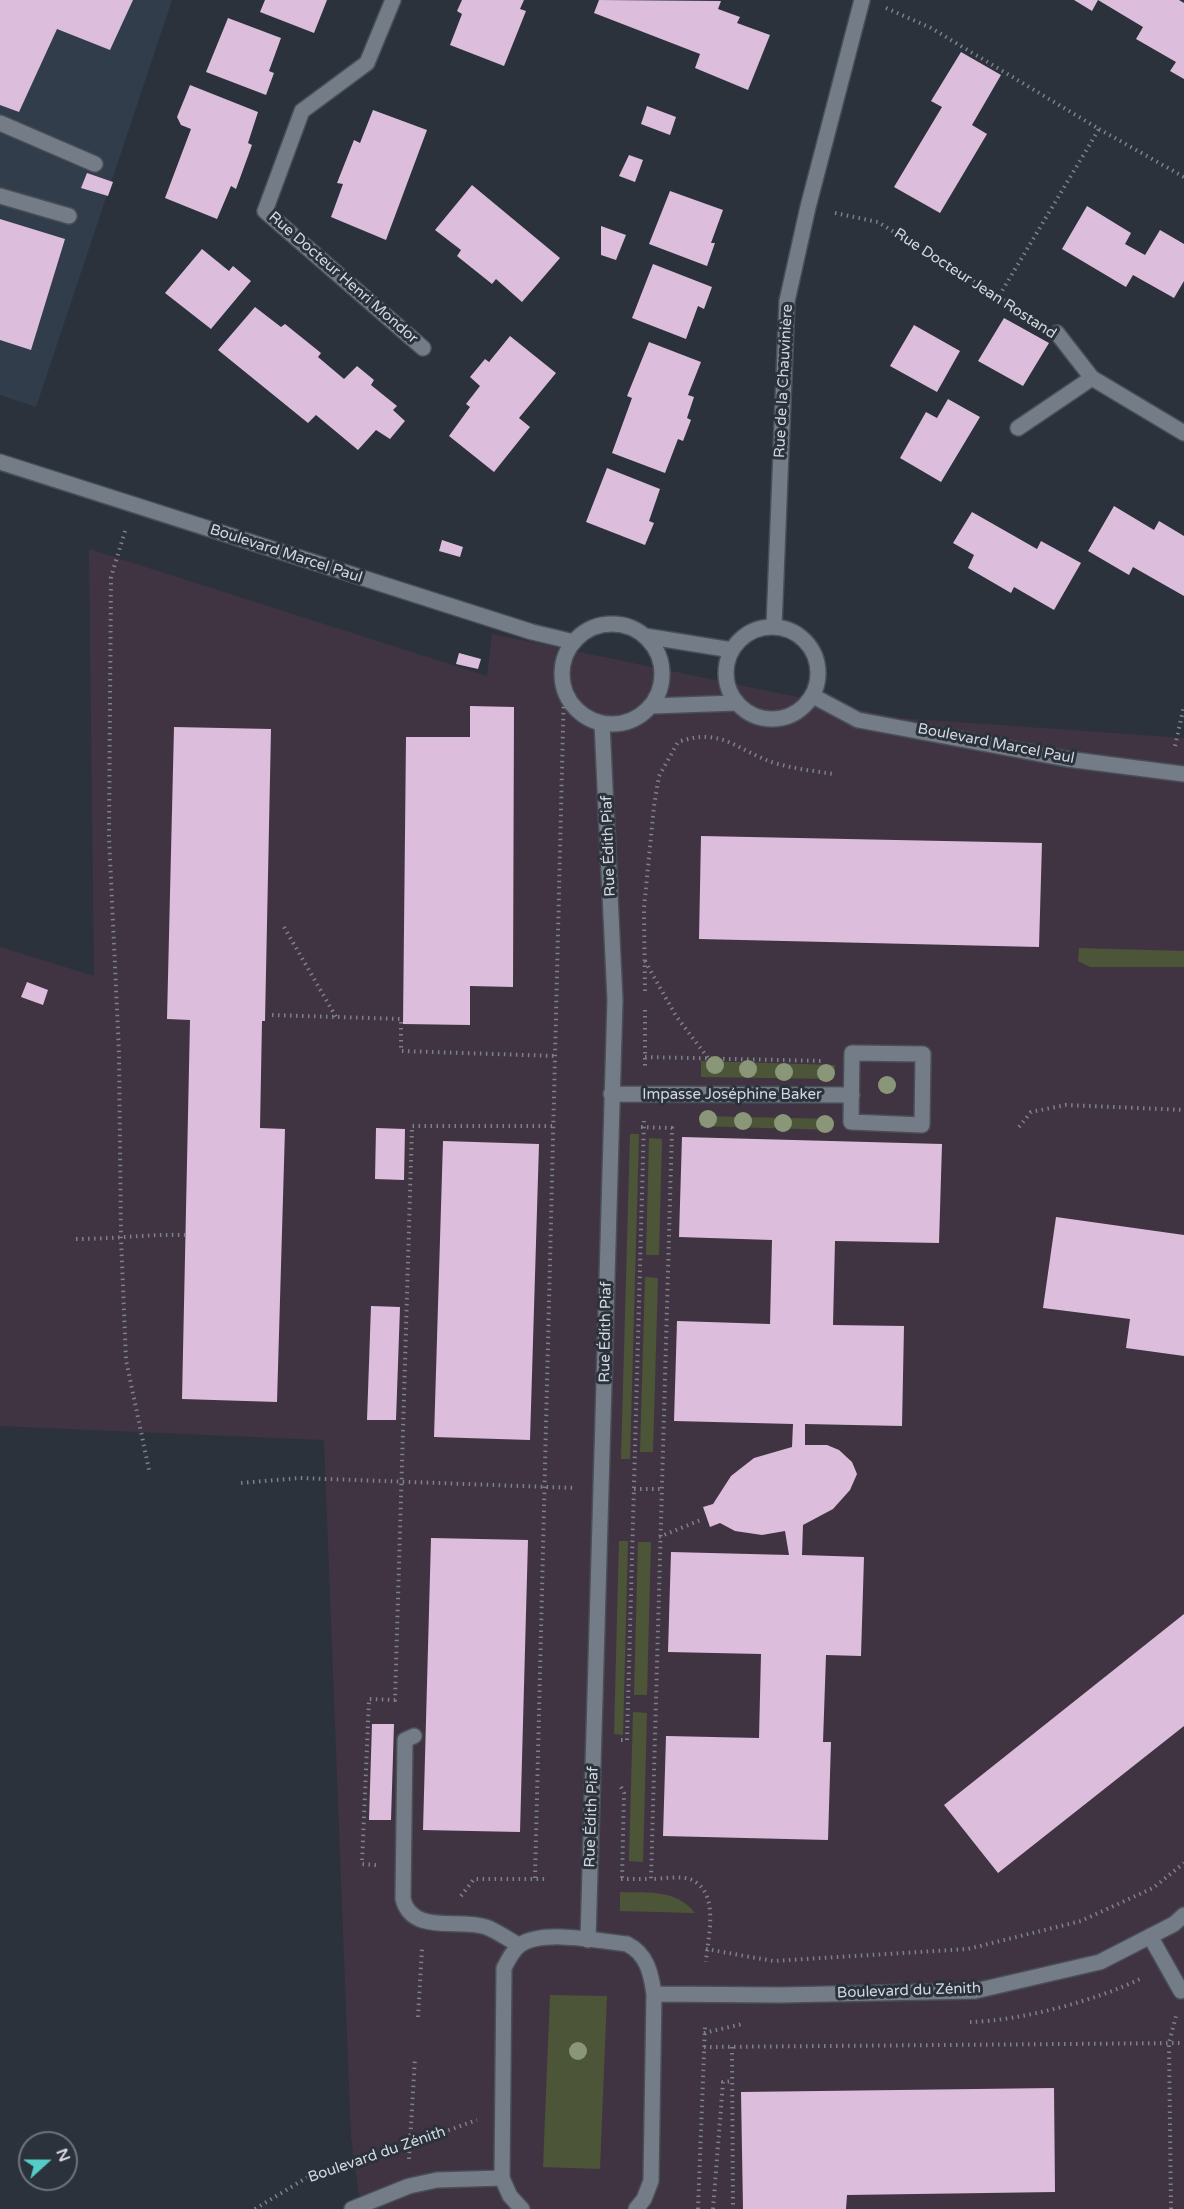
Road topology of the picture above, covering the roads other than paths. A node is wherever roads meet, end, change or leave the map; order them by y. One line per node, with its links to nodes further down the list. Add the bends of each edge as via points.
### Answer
1 (393, 0): 8 (street, Rue Docteur Henri Mondor, via 368,63 302,111 265,211)
2 (862, 0): 13 (street, Rue de la Chauvinière, via 787,301)
3 (0, 123): 4 (street)
4 (95, 164)
5 (0, 196): 6 (street)
6 (69, 216)
7 (1057, 333): 9 (street, Rue Docteur Jean Rostand)
8 (423, 348)
9 (1092, 378): 10 (street); 11 (street, Rue Docteur Jean Rostand)
10 (1018, 428)
11 (1184, 434)
12 (0, 462): 15 (street, Boulevard Marcel Paul, via 532,632)
13 (774, 626): 16 (street, via 750,632); 17 (street, via 803,637 813,650 819,665)
14 (645, 636): 15 (street, via 616,624 593,628); 16 (street); 19 (street, via 661,662 663,678)
15 (574, 642): 20 (street, via 562,672 564,687 578,711)
16 (732, 650): 18 (street, via 726,677)
17 (813, 696): 18 (street, via 791,715 777,719 755,716); 21 (street, Boulevard Marcel Paul, via 858,720 1067,759)
18 (737, 703): 19 (street)
19 (651, 706): 20 (street, via 629,722)
20 (602, 723): 22 (street, Rue Édith Piaf, via 615,1000)
21 (1177, 773)
22 (612, 1094): 23 (street, Impasse Joséphine Baker); 27 (street, Rue Édith Piaf)
23 (852, 1095): 23 (street, via 851,1122 922,1125 923,1054 852,1053)
24 (414, 1736): 28 (street, via 405,1740 405,1908 426,1921 485,1927)
25 (1184, 1915): 26 (street, Boulevard du Zénith)
26 (1150, 1936): 29 (street); 30 (street, Boulevard du Zénith, via 1100,1962 975,1991)
27 (588, 1940): 28 (street, via 546,1936); 30 (street, via 638,1949 651,1974)
28 (519, 1946): 31 (street, via 504,1968)
29 (1183, 1990)
30 (654, 1994): 34 (street, via 651,2181)
31 (502, 2178): 32 (street, via 437,2180 409,2186); 33 (street, via 510,2196)
32 (352, 2209)
33 (522, 2209)
34 (636, 2209)

